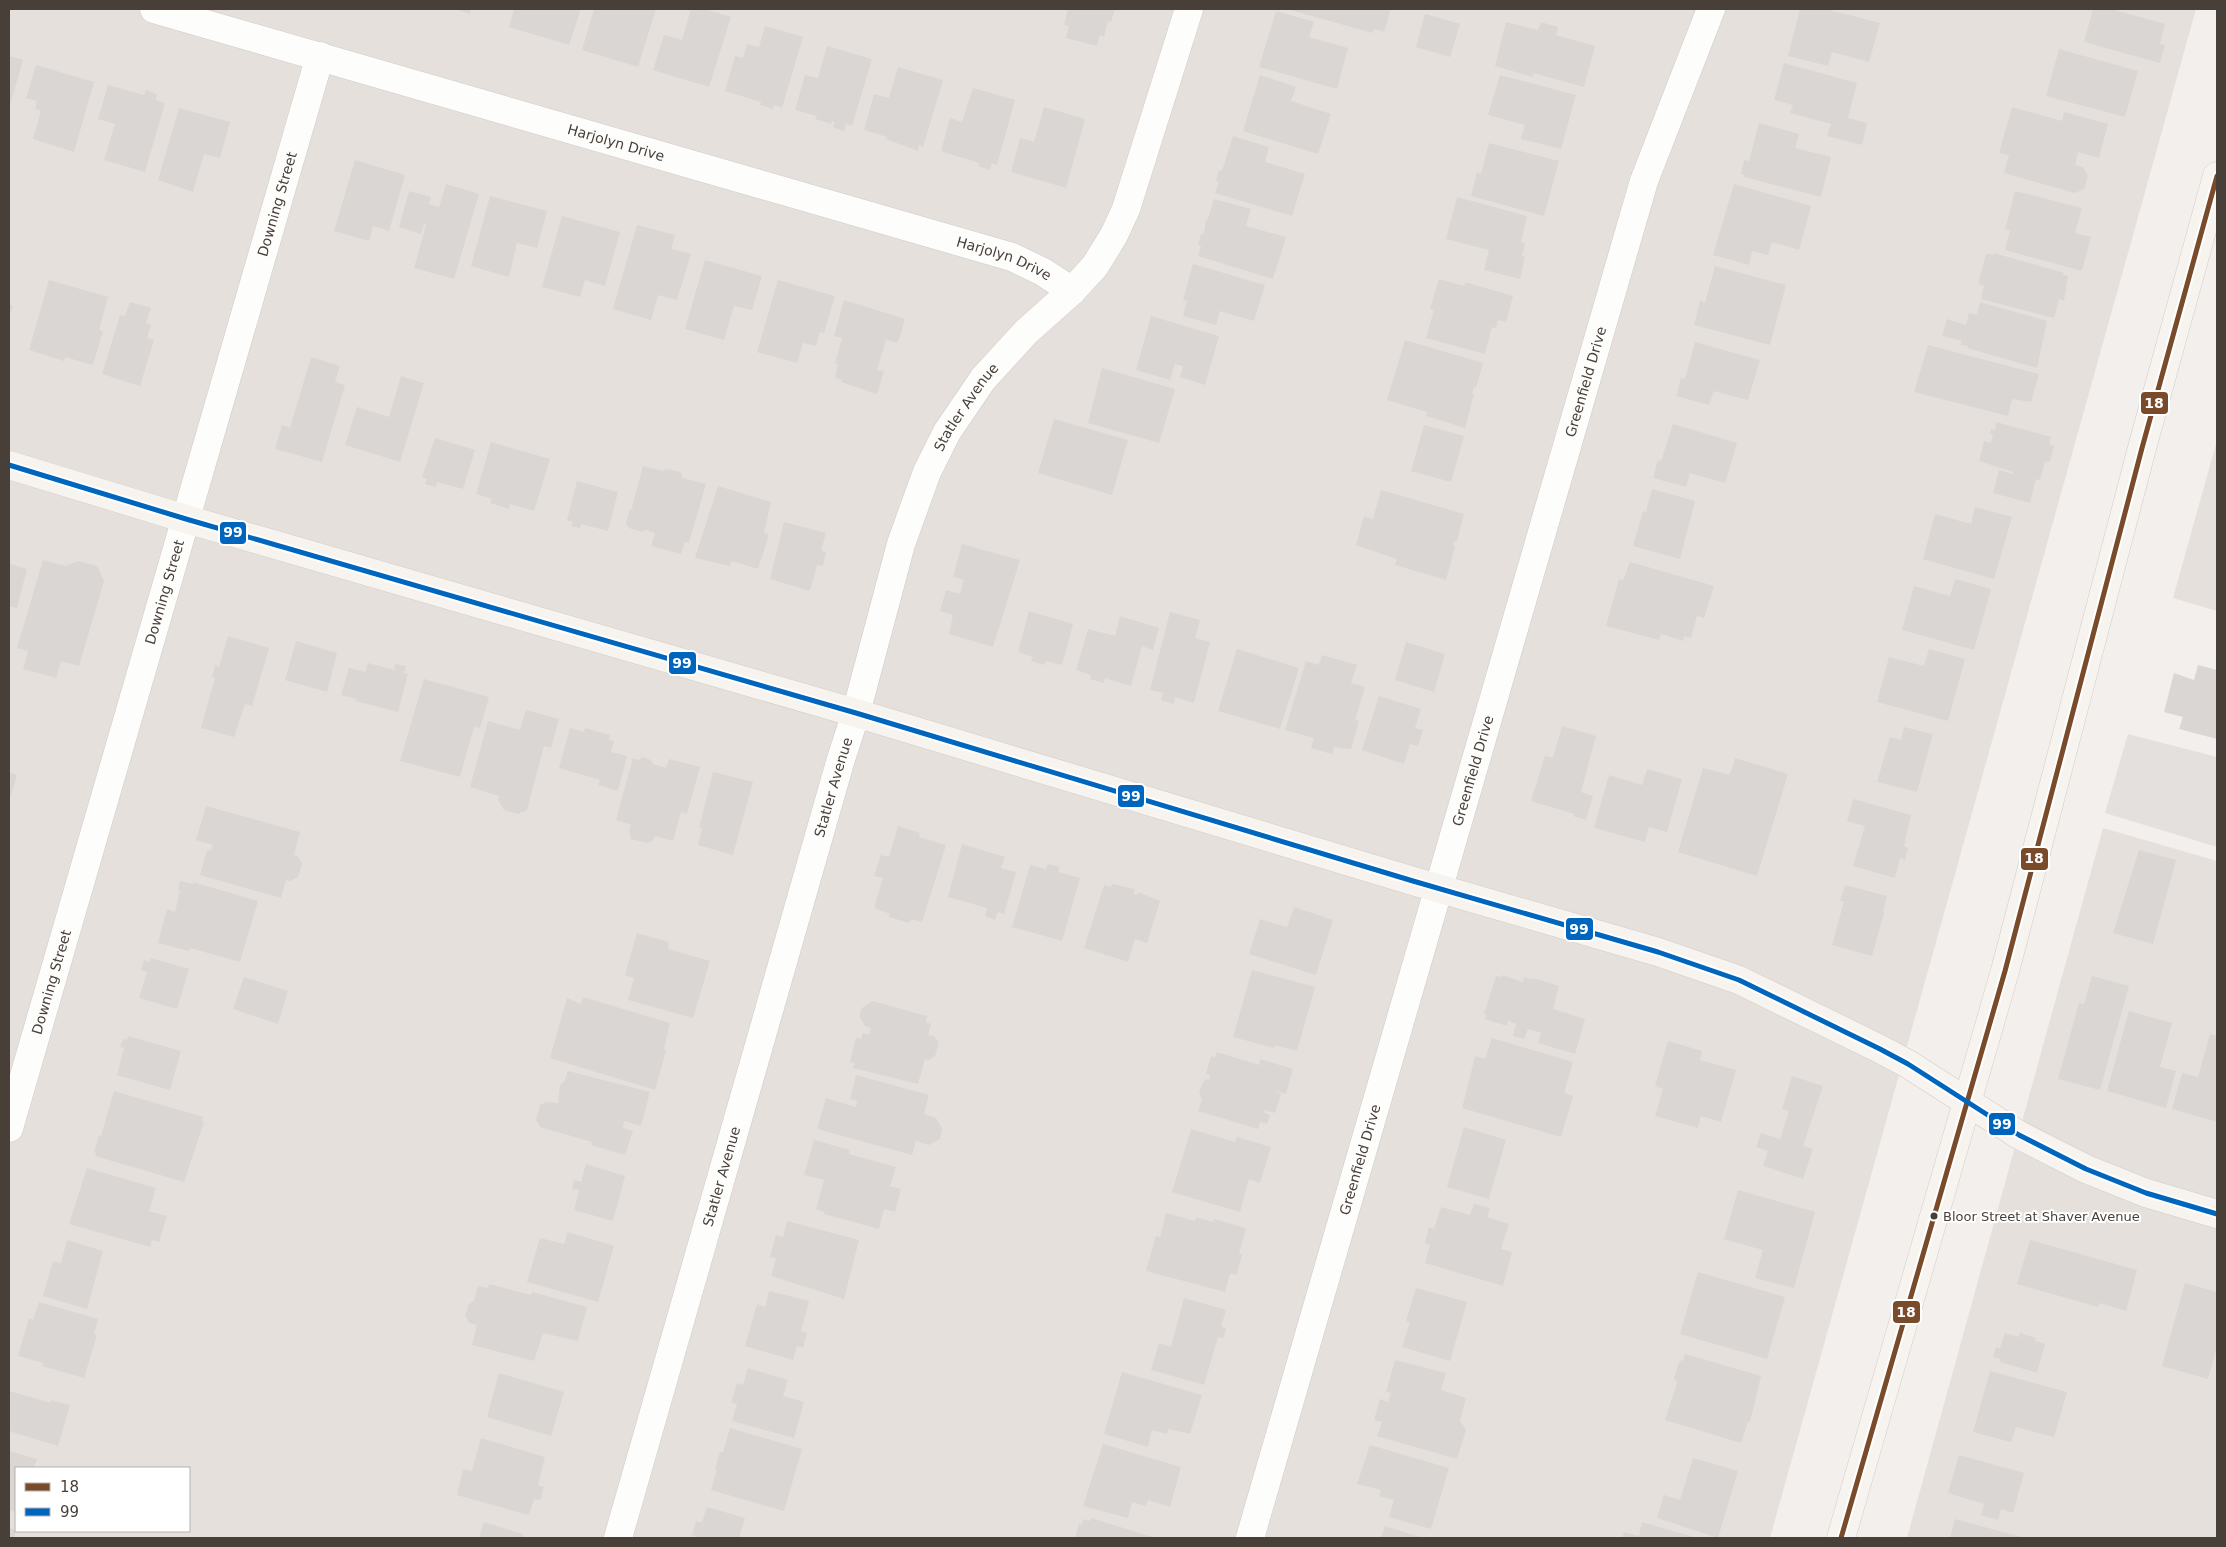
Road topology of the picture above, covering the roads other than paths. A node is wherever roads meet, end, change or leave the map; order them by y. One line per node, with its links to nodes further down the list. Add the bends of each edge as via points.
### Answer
1 (154, 9): 4 (street, Harjolyn Drive)
2 (1190, 9): 6 (street, Statler Avenue, via 1126,209 1095,266)
3 (1706, 10): 10 (street, Greenfield Drive, via 1644,181)
4 (320, 56): 6 (street, Harjolyn Drive, via 1012,257); 8 (street, Downing Street)
5 (2217, 176): 11 (street)
6 (1072, 291): 9 (street, Statler Avenue, via 1026,332 983,379 947,432 927,472 901,544)
7 (9, 465): 8 (street)
8 (186, 519): 9 (street); 12 (street, Downing Street)
9 (856, 713): 10 (street); 14 (street, Statler Avenue)
10 (1438, 889): 11 (street, via 1658,952 1739,980 1908,1064); 15 (street, Greenfield Drive)
11 (1968, 1103): 13 (street, via 2019,1135 2086,1169 2146,1193); 16 (street)
12 (9, 1128)
13 (2217, 1214)
14 (618, 1538)
15 (1250, 1538)
16 (1841, 1538)

